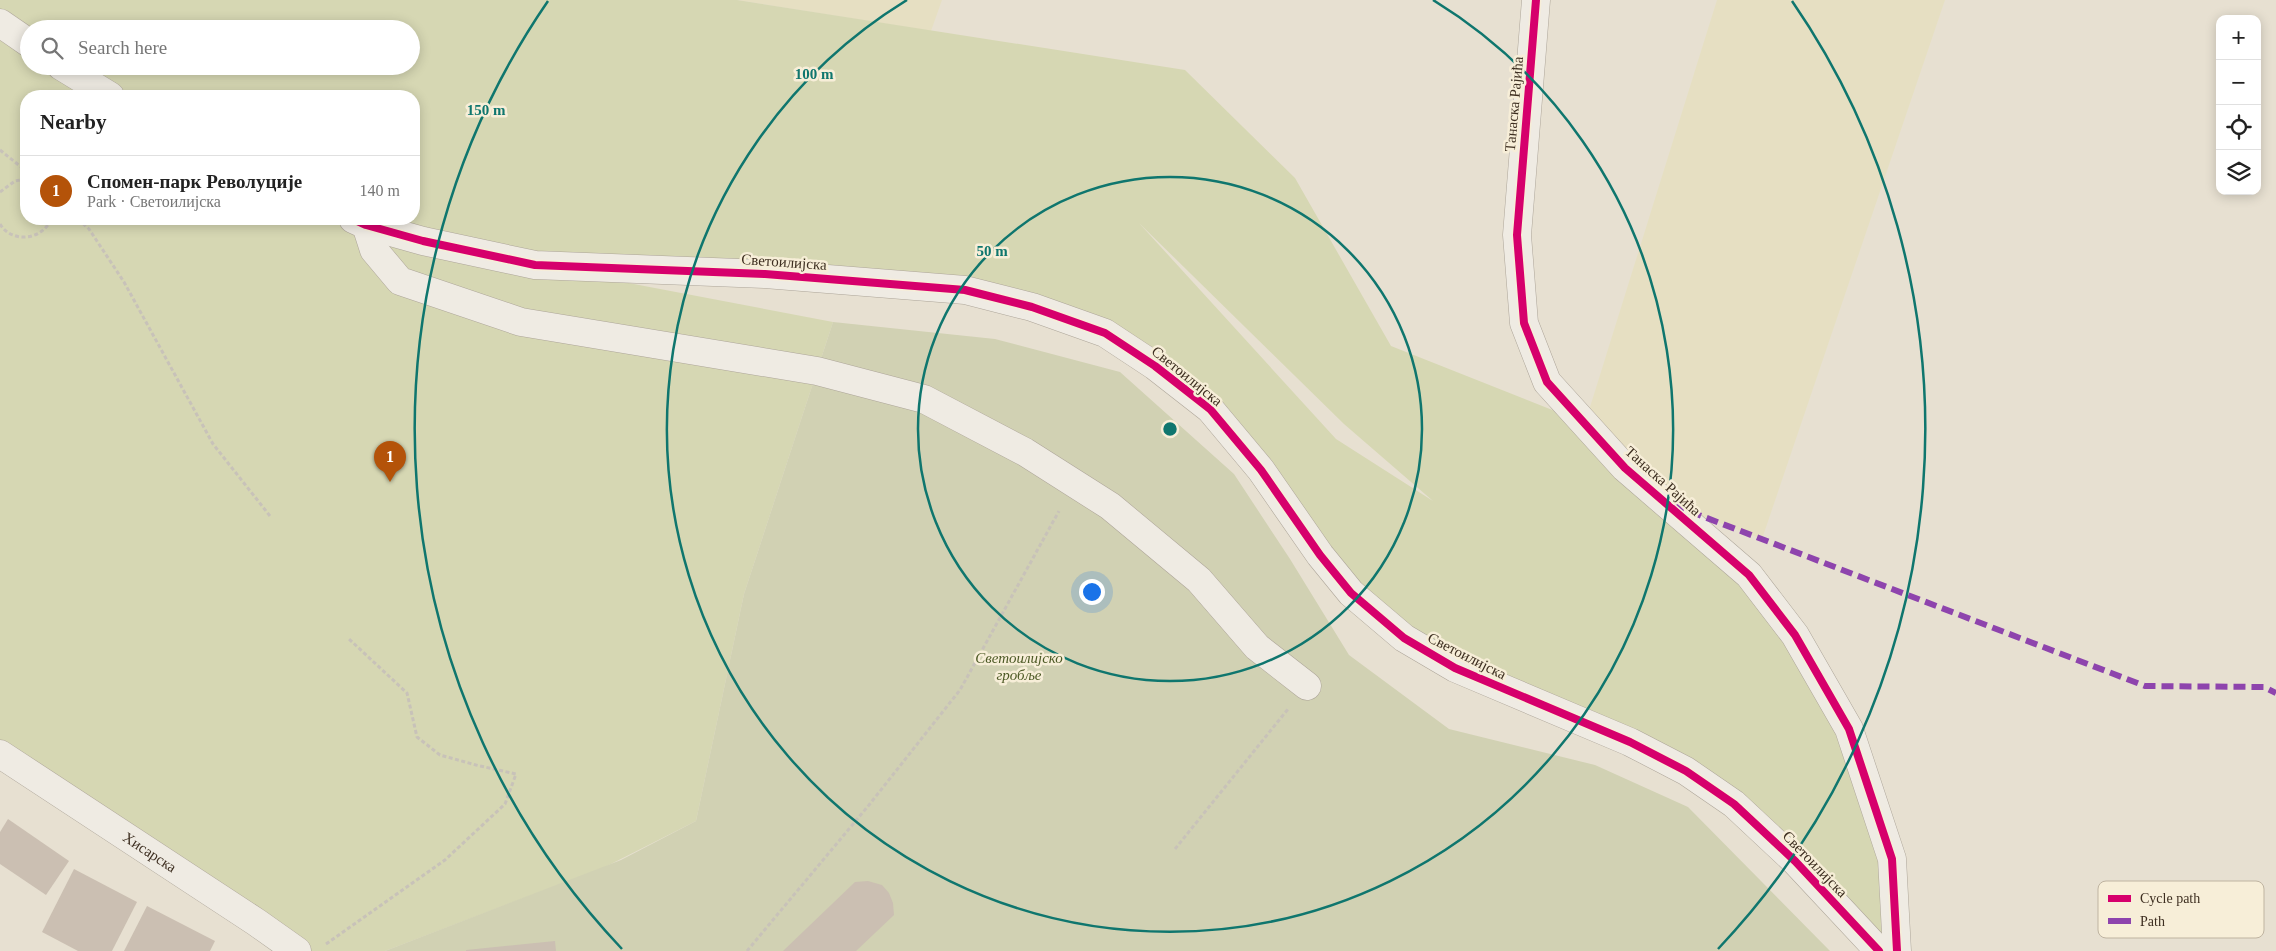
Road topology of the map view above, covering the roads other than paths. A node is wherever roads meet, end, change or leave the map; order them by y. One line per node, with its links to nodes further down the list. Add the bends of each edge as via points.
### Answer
1 (1536, 0): 12 (street, Танаска Рајића, via 1517,235 1524,323 1547,382 1625,468 1749,575 1795,635 1849,730 1892,859)
2 (0, 23): 3 (street)
3 (20, 37)
4 (76, 75): 5 (street)
5 (100, 90)
6 (361, 225): 8 (street, via 374,250 400,281 521,322 817,371 924,400 1025,452 1110,506 1199,580 1257,647)
7 (369, 225): 11 (street, Светоилијска, via 423,242 535,265 765,274 965,290 1032,307 1105,333 1155,366 1210,409 1261,470 1320,555 1351,593 1404,638 1455,668 1630,742 1686,771 1734,804 1795,861)
8 (1308, 686)
9 (0, 754): 10 (street, Хисарска, via 256,922)
10 (308, 949)
11 (1878, 951)
12 (1897, 951)

